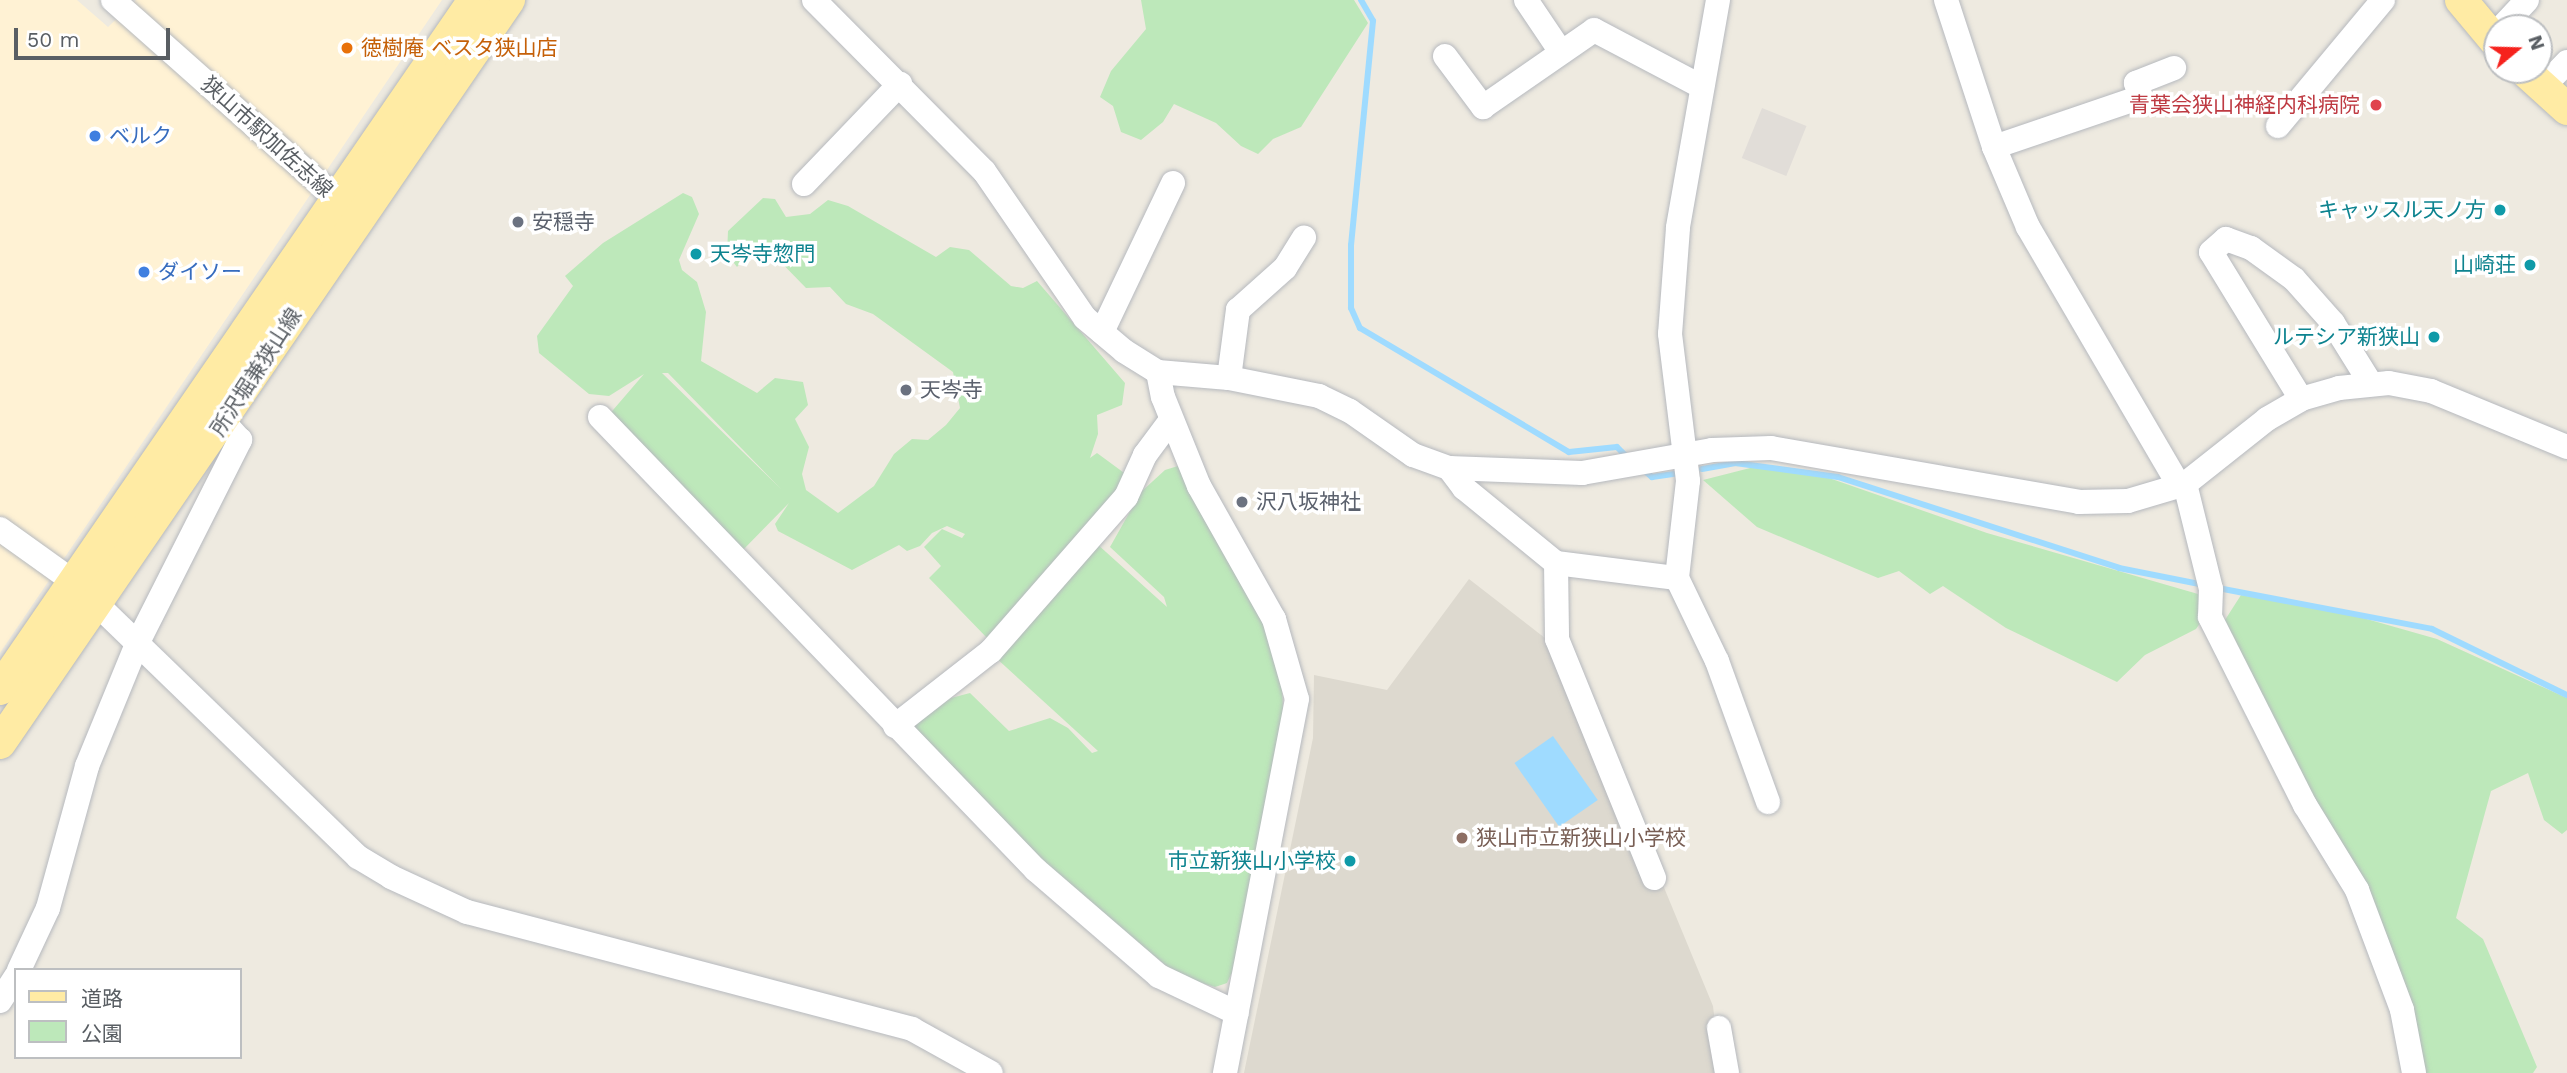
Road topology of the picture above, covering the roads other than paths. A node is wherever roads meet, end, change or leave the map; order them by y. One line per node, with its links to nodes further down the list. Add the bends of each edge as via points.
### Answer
1 (113, 0): 24 (street, 狭山市駅加佐志線)
2 (474, 0): 24 (main road, 所沢堀兼狭山線)
3 (509, 0): 24 (main road, 所沢堀兼狭山線)
4 (814, 0): 16 (street)
5 (1526, 0): 13 (street)
6 (1718, 0): 18 (street)
7 (1946, 0): 21 (street)
8 (2383, 0): 20 (street)
9 (2461, 0): 12 (main road)
10 (2527, 0): 11 (street)
11 (2515, 14)
12 (2483, 21)
13 (1562, 52): 14 (street, via 1483,107); 18 (street, via 1594,30)
14 (1445, 56)
15 (2174, 68): 21 (street, via 2136,83 2141,97)
16 (900, 84): 23 (street); 26 (street, via 984,171 1085,318)
17 (2539, 84): 19 (main road)
18 (1702, 87): 35 (street, via 1678,228 1670,334)
19 (2567, 109)
20 (2278, 126)
21 (1994, 147): 37 (street, via 2028,226)
22 (1173, 183): 26 (street)
23 (804, 184)
24 (348, 209): 33 (main road, 所沢堀兼狭山線); 41 (main road, 所沢堀兼狭山線)
25 (1304, 237): 28 (street, via 1285,268 1238,310)
26 (1102, 332): 27 (street)
27 (1158, 372): 28 (street); 32 (street)
28 (1229, 378): 36 (street, via 1318,396 1350,411 1413,455)
29 (2371, 384): 30 (street); 30 (street, via 2333,323 2294,279 2250,248 2226,239 2211,252); 34 (street, via 2431,391)
30 (2301, 399): 37 (street, via 2267,419)
31 (600, 417): 45 (street)
32 (1171, 420): 45 (street, via 1145,454 1126,496 991,651); 52 (street, via 1199,486 1274,618 1297,699)
33 (224, 422): 42 (main road, 所沢堀兼狭山線); 43 (street, via 240,440)
34 (2567, 447)
35 (1687, 453): 36 (street, via 1582,473); 37 (street, via 1771,448 2079,502 2128,501); 40 (street)
36 (1449, 468): 39 (street, via 1464,488)
37 (2182, 485): 57 (street, via 2211,589 2210,617 2305,805 2357,890 2402,1010)
38 (0, 529): 41 (street)
39 (1556, 563): 40 (street); 48 (street, via 1557,639)
40 (1677, 578): 47 (street, via 1717,661)
41 (74, 582): 42 (street); 44 (main road, 所沢堀兼狭山線)
42 (95, 604): 43 (street); 46 (main road, 所沢堀兼狭山線)
43 (137, 644): 49 (street, via 87,766 48,908); 54 (street, via 358,856 425,894 467,912 912,1029)
44 (0, 690)
45 (895, 726): 52 (street, via 1036,870 1159,976)
46 (0, 743)
47 (1768, 802)
48 (1654, 878)
49 (20, 968)
50 (14, 979): 51 (street)
51 (0, 1001)
52 (1237, 1013): 55 (street)
53 (1719, 1028): 56 (street)
54 (991, 1073)
55 (1225, 1073)
56 (1727, 1073)
57 (2414, 1073)

